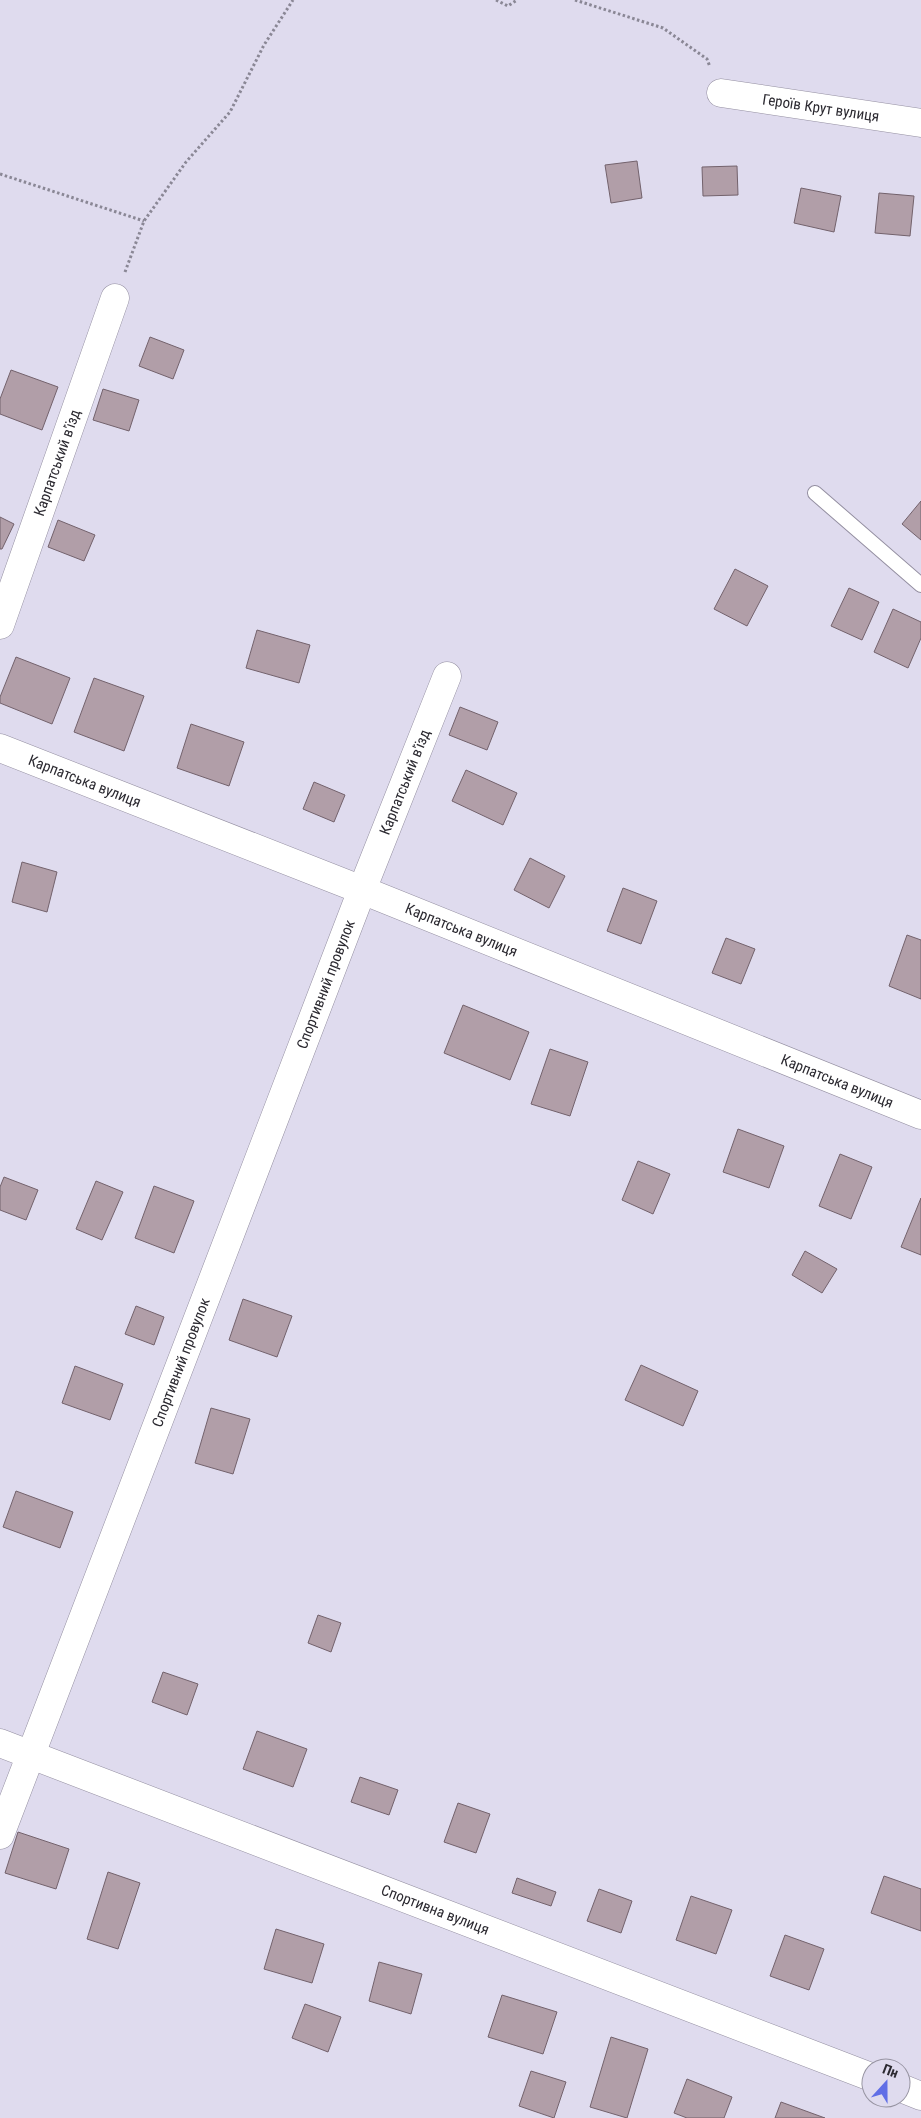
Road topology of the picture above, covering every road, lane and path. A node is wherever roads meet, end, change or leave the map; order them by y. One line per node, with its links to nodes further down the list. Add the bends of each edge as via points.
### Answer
1 (293, 0): 8 (path, via 264,45 230,112 186,162)
2 (496, 0): 3 (path, via 508,6)
3 (517, 0)
4 (575, 0): 5 (path, via 663,28 707,59)
5 (721, 93): 6 (street, Героїв Крут вулиця)
6 (921, 123)
7 (0, 174): 8 (path)
8 (144, 221): 9 (path)
9 (115, 298): 12 (street, Карпатський в'їзд)
10 (815, 493): 11 (lane)
11 (921, 585)
12 (0, 625)
13 (448, 676): 15 (street, Карпатський в'їзд)
14 (0, 748): 15 (street, Карпатська вулиця)
15 (362, 890): 16 (street, Карпатська вулиця); 18 (street, Спортивний провулок)
16 (921, 1115)
17 (0, 1743): 18 (street, Спортивна вулиця)
18 (29, 1754): 19 (street, Спортивний провулок); 20 (street, Спортивна вулиця)
19 (0, 1834)
20 (861, 2073)

